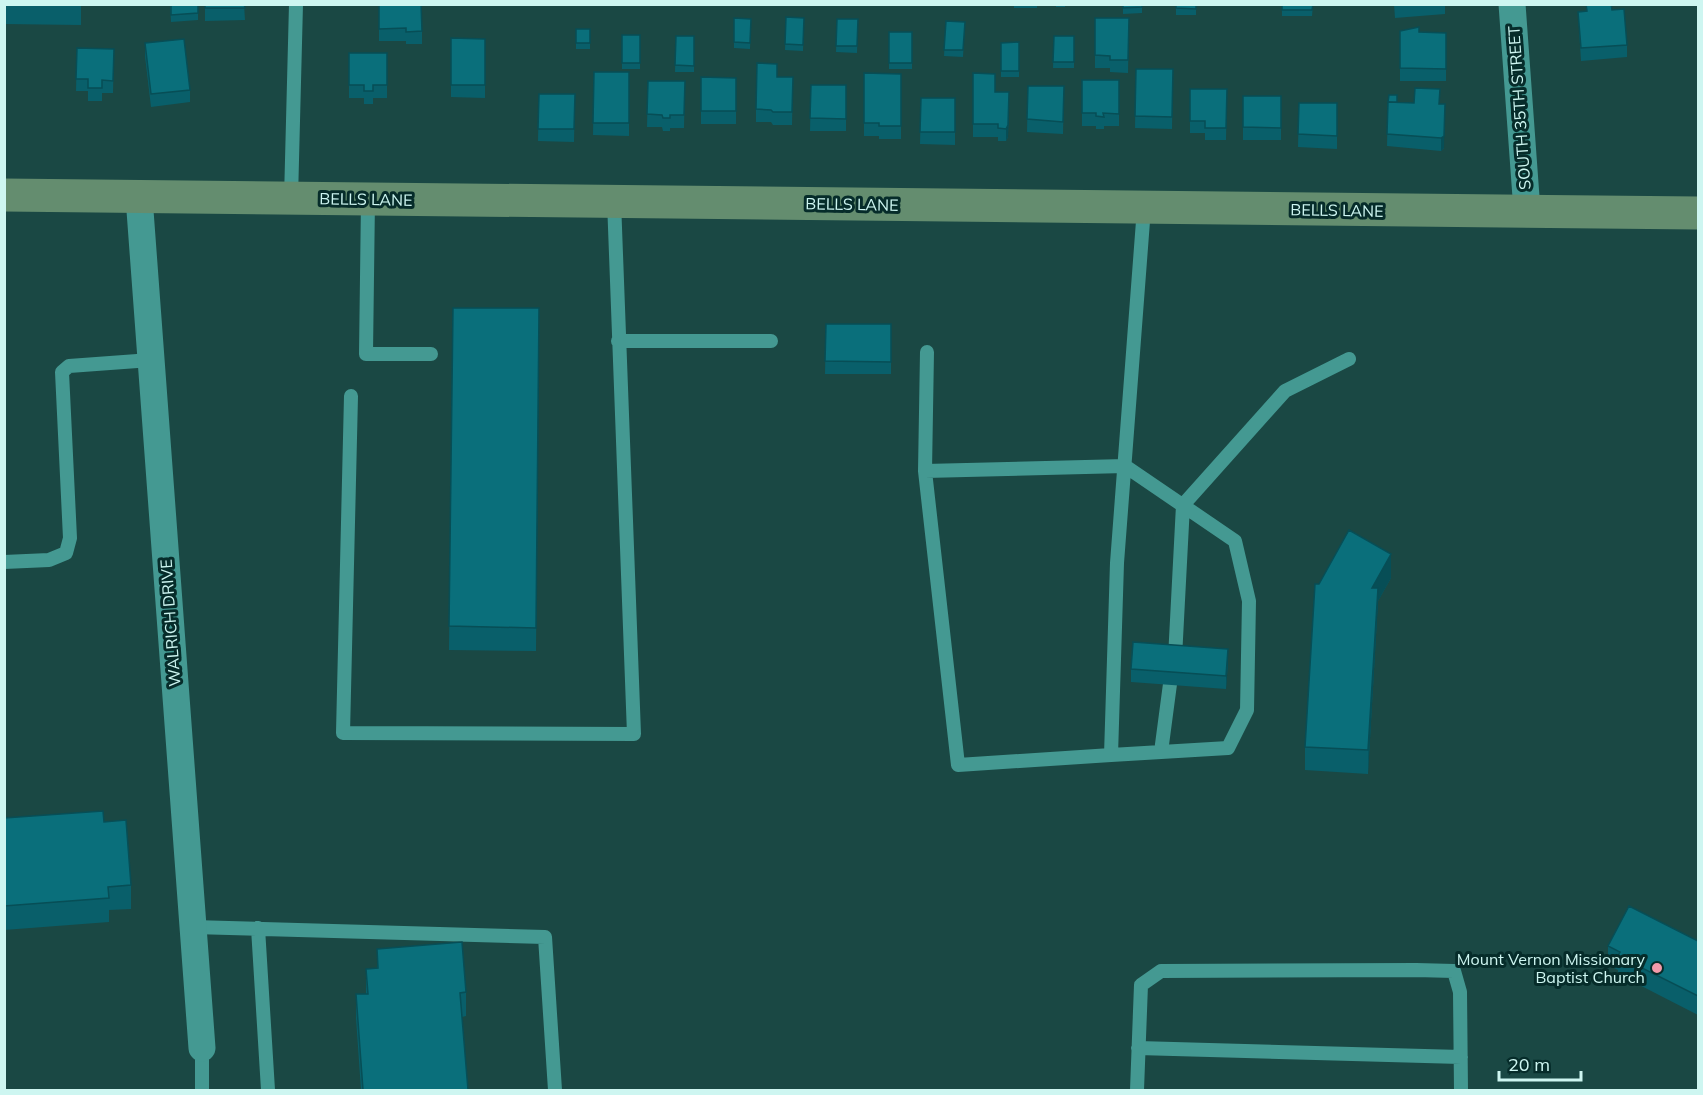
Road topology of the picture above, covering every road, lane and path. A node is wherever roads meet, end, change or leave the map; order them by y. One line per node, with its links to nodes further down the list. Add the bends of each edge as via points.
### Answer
1 (296, 4): 5 (lane)
2 (1512, 4): 9 (street, SOUTH 35TH STREET)
3 (4, 195): 4 (main road, BELLS LANE)
4 (139, 197): 5 (main road, BELLS LANE); 16 (street, WALRICH DRIVE)
5 (291, 199): 6 (main road, BELLS LANE)
6 (368, 200): 7 (main road, BELLS LANE); 14 (lane, via 366,354)
7 (614, 201): 8 (main road, BELLS LANE); 11 (lane)
8 (1144, 208): 9 (main road, BELLS LANE); 18 (lane)
9 (1527, 211): 10 (main road, BELLS LANE)
10 (1698, 213)
11 (618, 341): 12 (lane); 17 (lane, via 634,734 343,733)
12 (771, 341)
13 (927, 352): 19 (lane)
14 (431, 354)
15 (1349, 359): 20 (lane, via 1285,391)
16 (151, 360): 21 (lane, via 69,366 62,372 70,538 66,553 49,560); 26 (street, WALRICH DRIVE)
17 (351, 396)
18 (1125, 466): 19 (lane); 20 (lane); 25 (lane, via 1117,563)
19 (925, 471): 25 (lane, via 958,765)
20 (1183, 505): 22 (lane); 24 (lane, via 1235,541 1249,601 1247,710 1228,748)
21 (4, 562)
22 (1175, 658)
23 (1170, 684): 24 (lane)
24 (1161, 752): 25 (lane)
25 (1111, 755)
26 (193, 927): 27 (lane); 28 (street, WALRICH DRIVE)
27 (258, 928): 32 (lane); 33 (lane, via 545,937)
28 (202, 1048): 31 (lane)
29 (1138, 1048): 30 (lane); 30 (lane, via 1141,985 1161,971 1435,970 1454,971 1460,992); 34 (lane)
30 (1461, 1057): 35 (lane)
31 (202, 1090)
32 (268, 1090)
33 (555, 1090)
34 (1137, 1090)
35 (1461, 1090)

